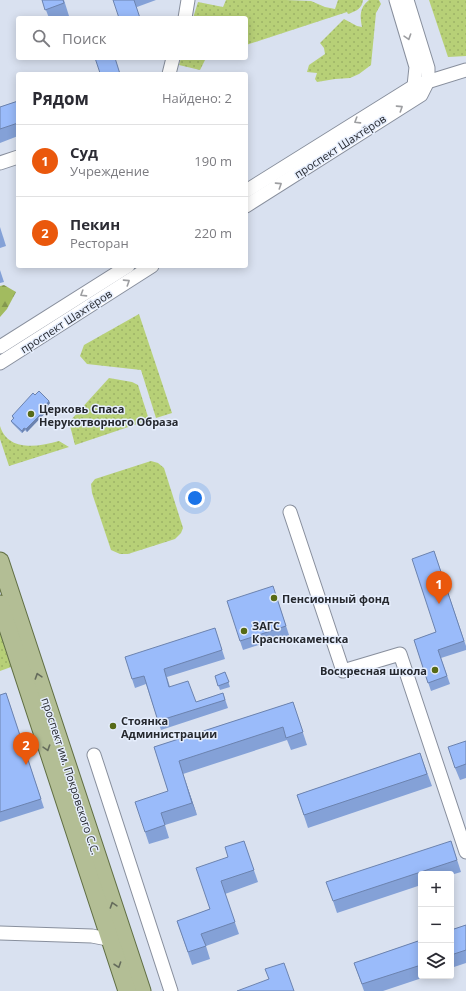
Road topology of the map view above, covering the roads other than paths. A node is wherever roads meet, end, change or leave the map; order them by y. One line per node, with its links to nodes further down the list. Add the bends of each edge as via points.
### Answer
1 (188, 0): 4 (street)
2 (396, 0): 9 (street, one-way to 9, via 416,67)
3 (407, 0): 8 (street, via 428,68)
4 (186, 16)
5 (172, 60): 7 (street)
6 (466, 70): 8 (street, проспект Шахтёров)
7 (169, 72)
8 (428, 81): 9 (street, проспект Шахтёров); 13 (street, проспект Шахтёров, one-way to 8, via 421,95)
9 (414, 86): 12 (street, проспект Шахтёров, one-way to 12)
10 (16, 158): 11 (street)
11 (0, 163)
12 (248, 190)
13 (248, 205)
14 (125, 268): 16 (street, проспект Шахтёров, one-way to 16)
15 (149, 268): 17 (street, проспект Шахтёров, one-way to 15)
16 (0, 347)
17 (0, 363)
18 (290, 512): 22 (street, via 342,671 400,654)
19 (0, 561): 25 (main road, проспект им. Покровского С.С., one-way to 19)
20 (0, 604): 24 (main road, проспект им. Покровского С.С., one-way to 24)
21 (94, 755): 28 (street)
22 (466, 852)
23 (0, 933): 24 (street, via 92,936)
24 (109, 939): 25 (street); 26 (main road, проспект им. Покровского С.С., one-way to 26)
25 (126, 942): 27 (main road, проспект им. Покровского С.С.)
26 (126, 991)
27 (142, 991)
28 (171, 991)

